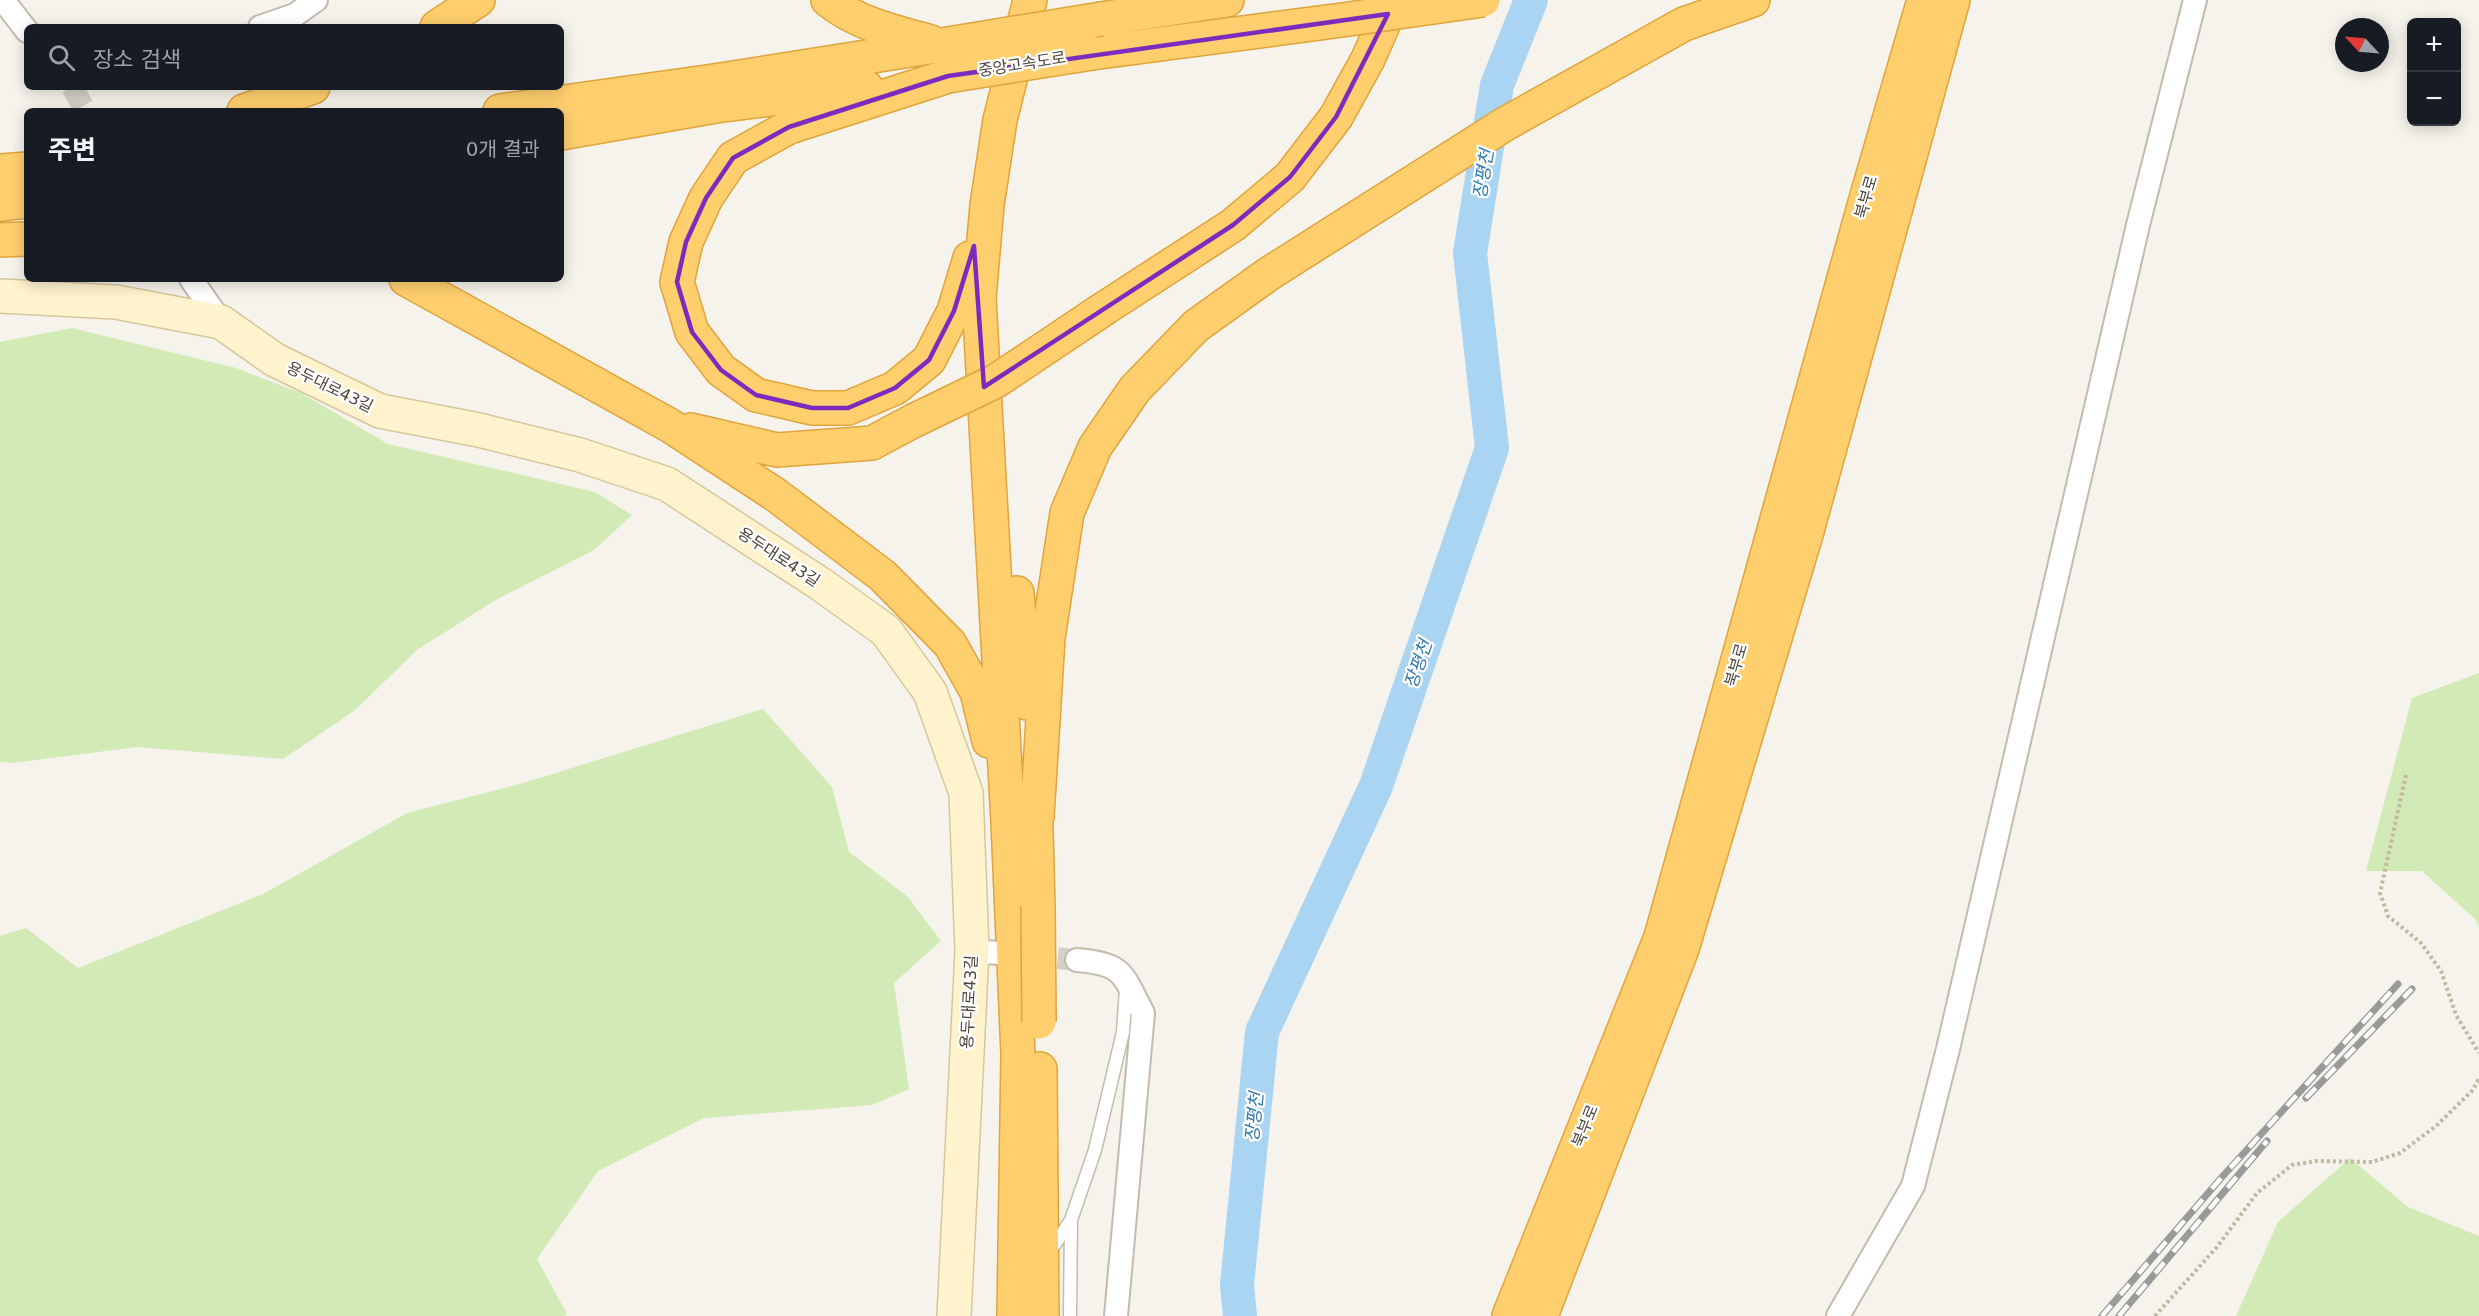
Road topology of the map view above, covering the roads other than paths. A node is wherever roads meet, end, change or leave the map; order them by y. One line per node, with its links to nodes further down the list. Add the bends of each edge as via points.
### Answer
1 (3, 0): 16 (street)
2 (316, 0): 14 (street, via 295,15)
3 (478, 0): 15 (highway)
4 (828, 0): 17 (highway, via 843,12 880,28)
5 (1030, 0): 27 (highway, via 1000,120)
6 (1041, 0): 35 (highway, via 1012,119 1000,221)
7 (1227, 0): 17 (highway, 중앙고속도로, bridge)
8 (1394, 0): 34 (highway, bridge, via 1336,117 1290,177 1233,225 996,381 872,443 777,450)
9 (1483, 0): 18 (highway, 중앙고속도로, bridge)
10 (1754, 0): 35 (highway, via 1684,24 1505,124 1270,273 1196,326 1135,389 1095,447 1067,513)
11 (1924, 0): 45 (highway, 북부로, via 1661,937)
12 (1953, 0): 46 (highway, 북부로, via 1807,531 1682,949)
13 (2195, 0): 47 (street, via 2138,225 1954,1026 1913,1186)
14 (269, 24)
15 (442, 24)
16 (24, 27)
17 (942, 45): 21 (highway, 중앙고속도로)
18 (948, 76): 22 (highway, 중앙고속도로, via 716,106); 27 (highway, via 789,127 733,158 706,198 686,242 677,282 692,332 721,370 756,395 812,408 848,408 895,388 929,360 954,311)
19 (304, 90): 20 (highway)
20 (253, 108)
21 (520, 108)
22 (564, 133)
23 (24, 169): 24 (highway)
24 (0, 171)
25 (24, 201): 26 (highway)
26 (0, 204)
27 (987, 205): 35 (highway, via 980,298)
28 (24, 238): 29 (highway)
29 (0, 240)
30 (193, 282): 33 (street)
31 (411, 282): 34 (highway)
32 (0, 296): 33 (street, 용두대로43길, via 116,302)
33 (221, 322): 40 (street, 용두대로43길, via 275,360 380,411 580,454 666,484 886,631 930,692 966,793 985,952)
34 (669, 424): 35 (highway, via 776,495 883,576 950,644 977,692)
35 (1023, 819): 39 (highway, bridge, via 1038,906); 41 (highway)
36 (1077, 960): 37 (street, via 1102,962 1119,971)
37 (1127, 984): 38 (lane, via 1123,1032 1095,1150); 44 (street, via 1143,1013)
38 (1071, 1220): 39 (lane); 43 (lane)
39 (1042, 1264): 42 (highway)
40 (954, 1316)
41 (1014, 1316)
42 (1042, 1316)
43 (1070, 1316)
44 (1116, 1316)
45 (1509, 1316)
46 (1541, 1316)
47 (1838, 1316)

